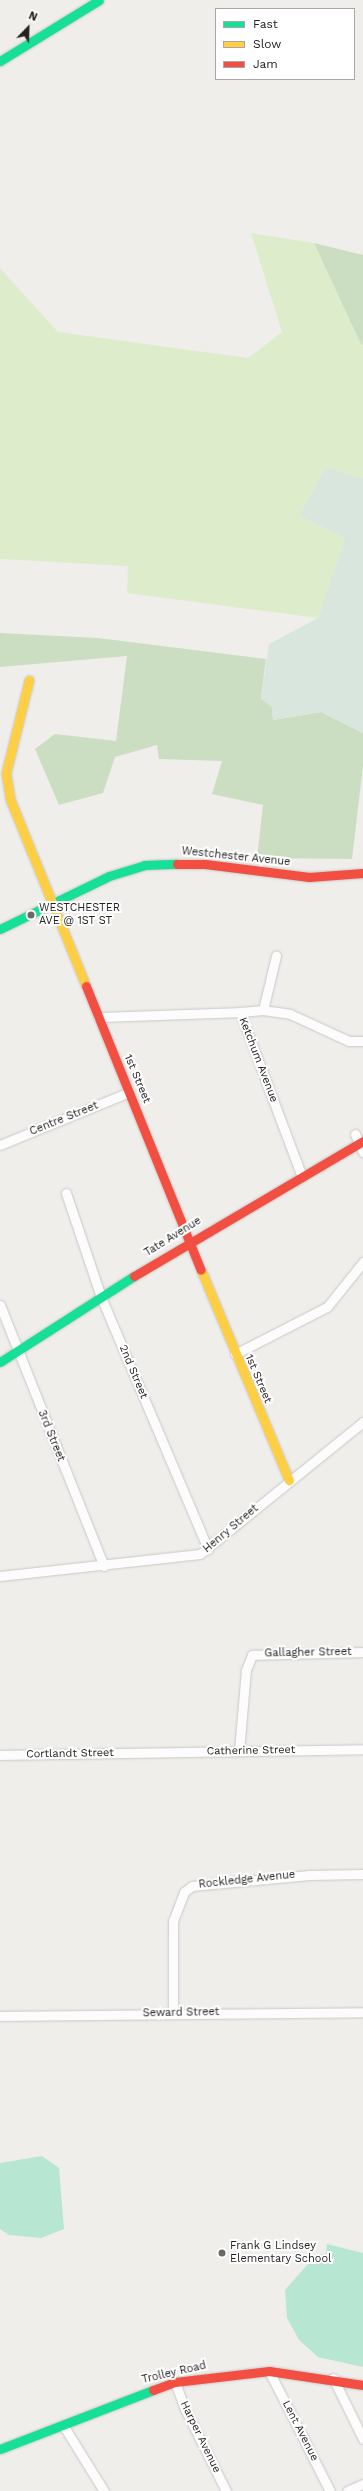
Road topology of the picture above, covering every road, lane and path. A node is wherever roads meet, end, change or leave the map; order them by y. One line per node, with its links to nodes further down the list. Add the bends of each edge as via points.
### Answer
1 (99, 0): 2 (street)
2 (0, 61)
3 (29, 680): 5 (street, 1st Street, via 8,757 6,784)
4 (363, 873): 5 (street, Westchester Avenue, via 309,877 206,864 144,865 109,876)
5 (52, 905): 6 (street, Westchester Avenue); 10 (street, 1st Street)
6 (0, 929)
7 (276, 956): 8 (street)
8 (263, 1010): 9 (street); 11 (street, via 290,1014 348,1041)
9 (240, 1012): 10 (street, Ketchum Avenue); 17 (street, Ketchum Avenue)
10 (98, 1017): 12 (street, 1st Street)
11 (363, 1041)
12 (129, 1092): 15 (street, Centre Street); 19 (street, 1st Street)
13 (355, 1134): 14 (street)
14 (361, 1142): 16 (street); 17 (street, Tate Avenue)
15 (0, 1145)
16 (363, 1152)
17 (301, 1174): 19 (street, Tate Avenue)
18 (66, 1193): 21 (street, 2nd Street)
19 (190, 1240): 21 (street, Tate Avenue); 24 (street, 1st Street)
20 (363, 1262): 24 (street, via 327,1308)
21 (101, 1297): 23 (street, Tate Avenue); 28 (street, 2nd Street)
22 (0, 1305): 23 (street, 3rd Street)
23 (16, 1350): 25 (street, Tate Avenue); 29 (street, 3rd Street)
24 (235, 1354): 27 (street, 1st Street)
25 (0, 1362)
26 (363, 1422): 27 (street, Henry Street)
27 (289, 1480): 28 (street, Henry Street)
28 (208, 1549): 29 (street, Henry Street, via 191,1558)
29 (104, 1566): 30 (street, Henry Street)
30 (0, 1576)
31 (363, 1652): 33 (street, Gallagher Street, via 254,1655 246,1670)
32 (363, 1749): 33 (street, Catherine Street)
33 (239, 1751): 34 (street, Catherine Street)
34 (139, 1753): 35 (street, Cortlandt Street)
35 (0, 1755)
36 (363, 1874): 37 (street, Rockledge Avenue, via 309,1874 192,1886 184,1892 173,1922)
37 (173, 2012): 38 (street, Seward Street); 39 (street, Seward Street)
38 (363, 2012)
39 (0, 2016)
40 (269, 2371): 41 (street, Trolley Road); 42 (street, Trolley Road); 50 (street, Lent Avenue)
41 (333, 2378): 43 (street, Trolley Road); 45 (street)
42 (175, 2382): 44 (street, Trolley Road); 49 (street, Harper Avenue)
43 (363, 2385)
44 (63, 2425): 46 (street, Trolley Road); 48 (street)
45 (363, 2439)
46 (0, 2449)
47 (363, 2484): 51 (street)
48 (104, 2491)
49 (226, 2491)
50 (330, 2491)
51 (347, 2491)

